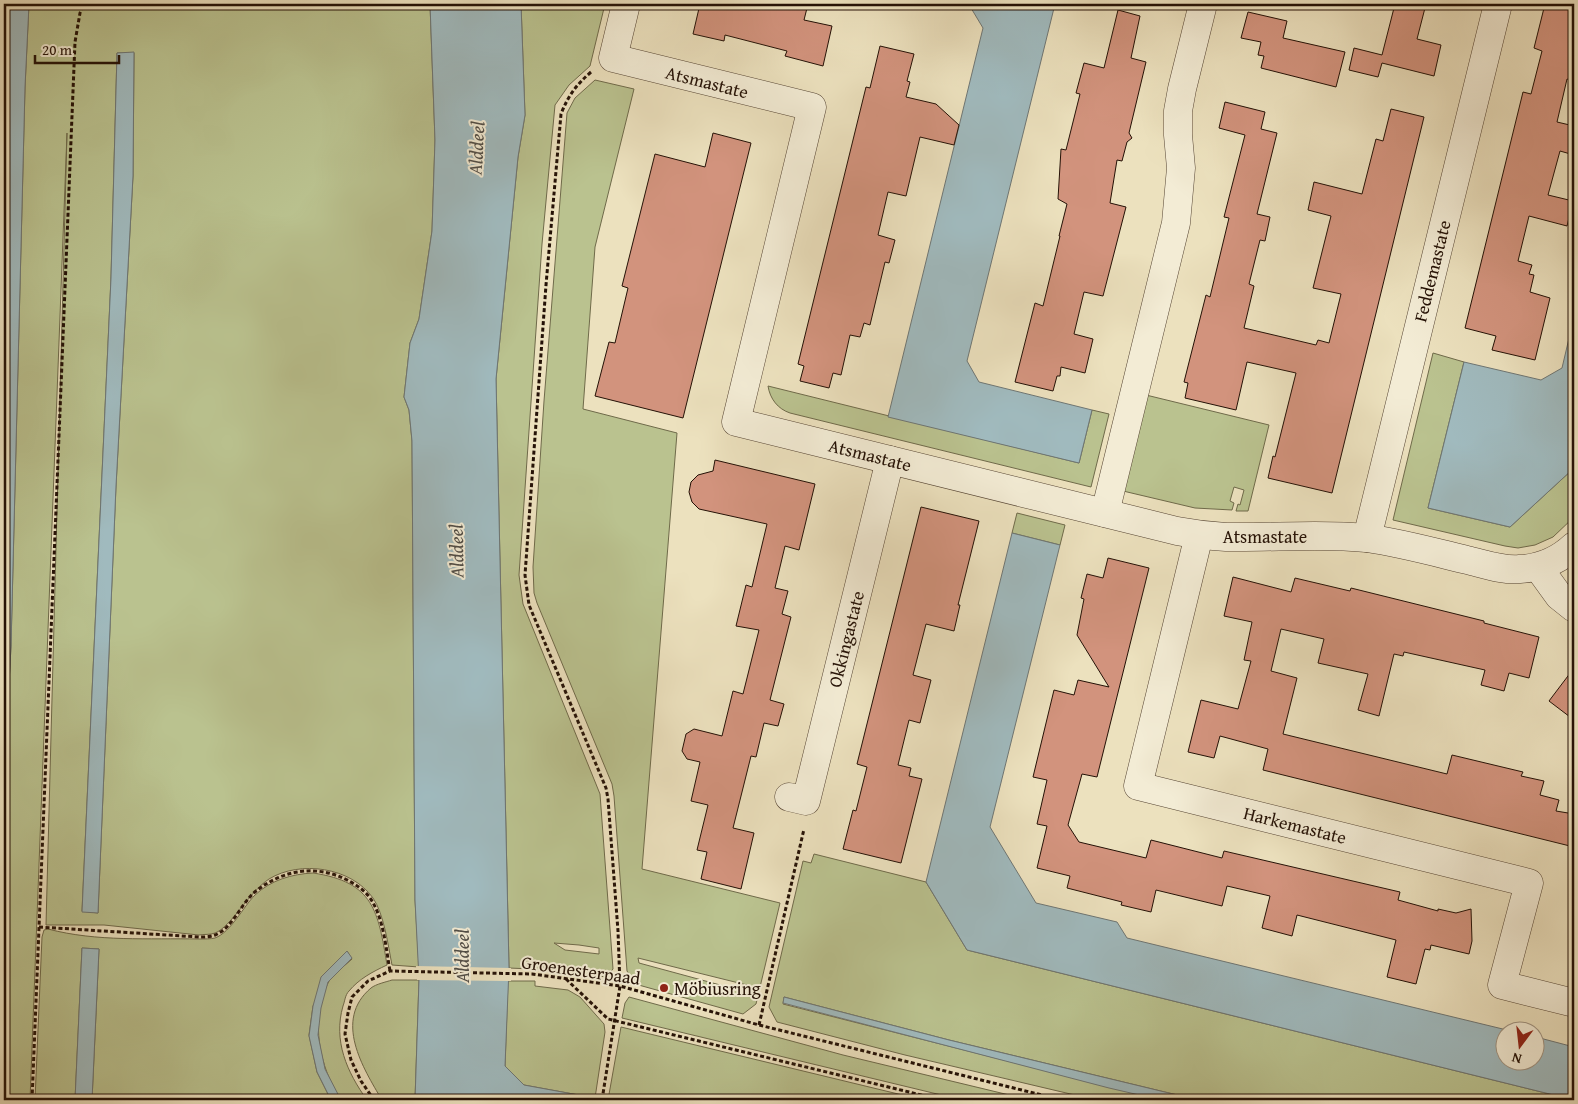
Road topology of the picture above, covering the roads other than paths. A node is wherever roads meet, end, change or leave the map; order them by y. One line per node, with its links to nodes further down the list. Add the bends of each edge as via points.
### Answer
1 (626, 4): 4 (street, Atsmastate, via 613,58 812,107 736,422)
2 (1203, 4): 5 (street, via 1178,111 1181,168 1176,223)
3 (1498, 4): 7 (street, Feddemastate)
4 (890, 460): 5 (street, Atsmastate); 11 (street, Okkingastate)
5 (1105, 513): 6 (street, Atsmastate)
6 (1199, 534): 7 (street, Atsmastate); 12 (street, Harkemastate, via 1138,786 1529,883 1502,985)
7 (1367, 538): 9 (street, Atsmastate, via 1494,567 1518,570)
8 (1574, 546): 9 (street, Atsmastate, via 1556,561)
9 (1538, 567): 10 (street, via 1559,596)
10 (1574, 608)
11 (798, 799)
12 (1574, 1003)

